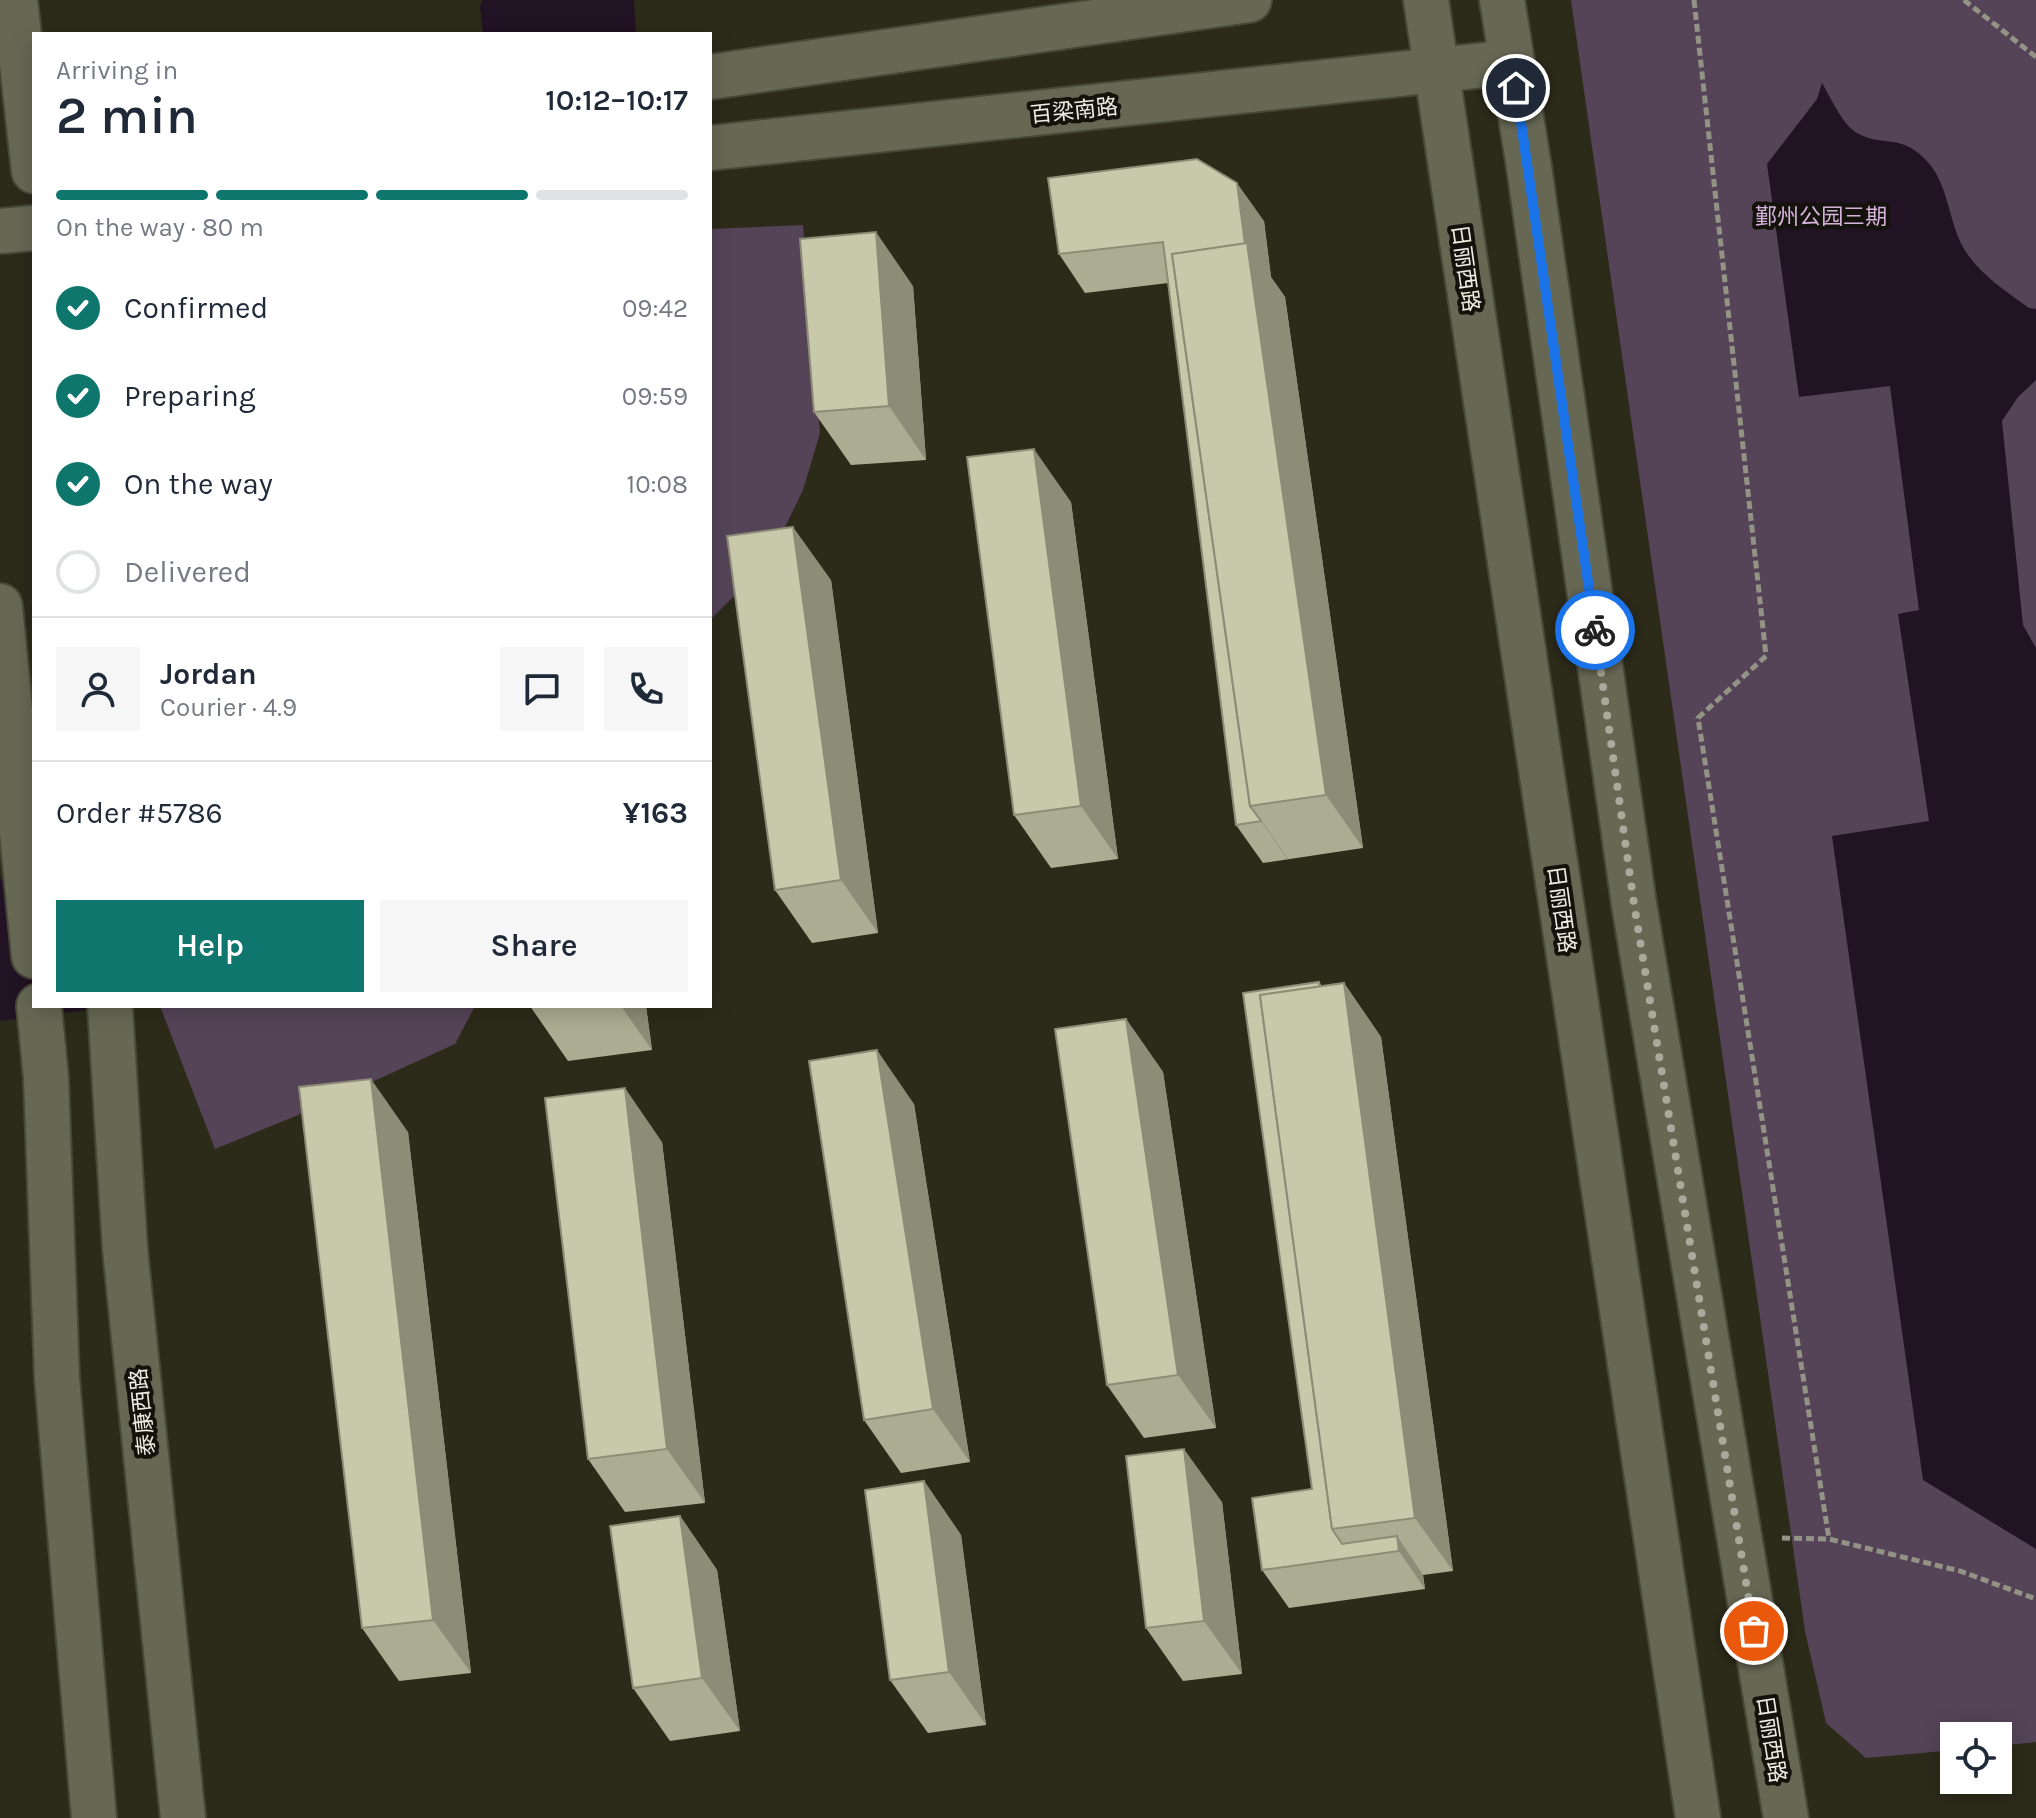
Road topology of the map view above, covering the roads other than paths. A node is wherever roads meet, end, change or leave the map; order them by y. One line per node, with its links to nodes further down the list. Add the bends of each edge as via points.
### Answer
1 (15, 0): 9 (main road)
2 (1249, 0): 7 (main road)
3 (1426, 0): 6 (main road, 日丽西路)
4 (1502, 0): 5 (main road, 日丽西路)
5 (1512, 62): 6 (main road, 百梁南路); 19 (main road, 日丽西路, via 1634,904)
6 (1437, 72): 8 (main road, 百梁南路); 18 (main road, 日丽西路)
7 (726, 75)
8 (730, 146)
9 (25, 159)
10 (32, 228): 11 (main road)
11 (0, 231)
12 (0, 606): 13 (main road)
13 (32, 936)
14 (39, 1008): 16 (main road, via 57,1378)
15 (110, 1008): 17 (main road, 泰康西路, via 125,1249)
16 (94, 1818)
17 (183, 1818)
18 (1698, 1818)
19 (1786, 1818)

